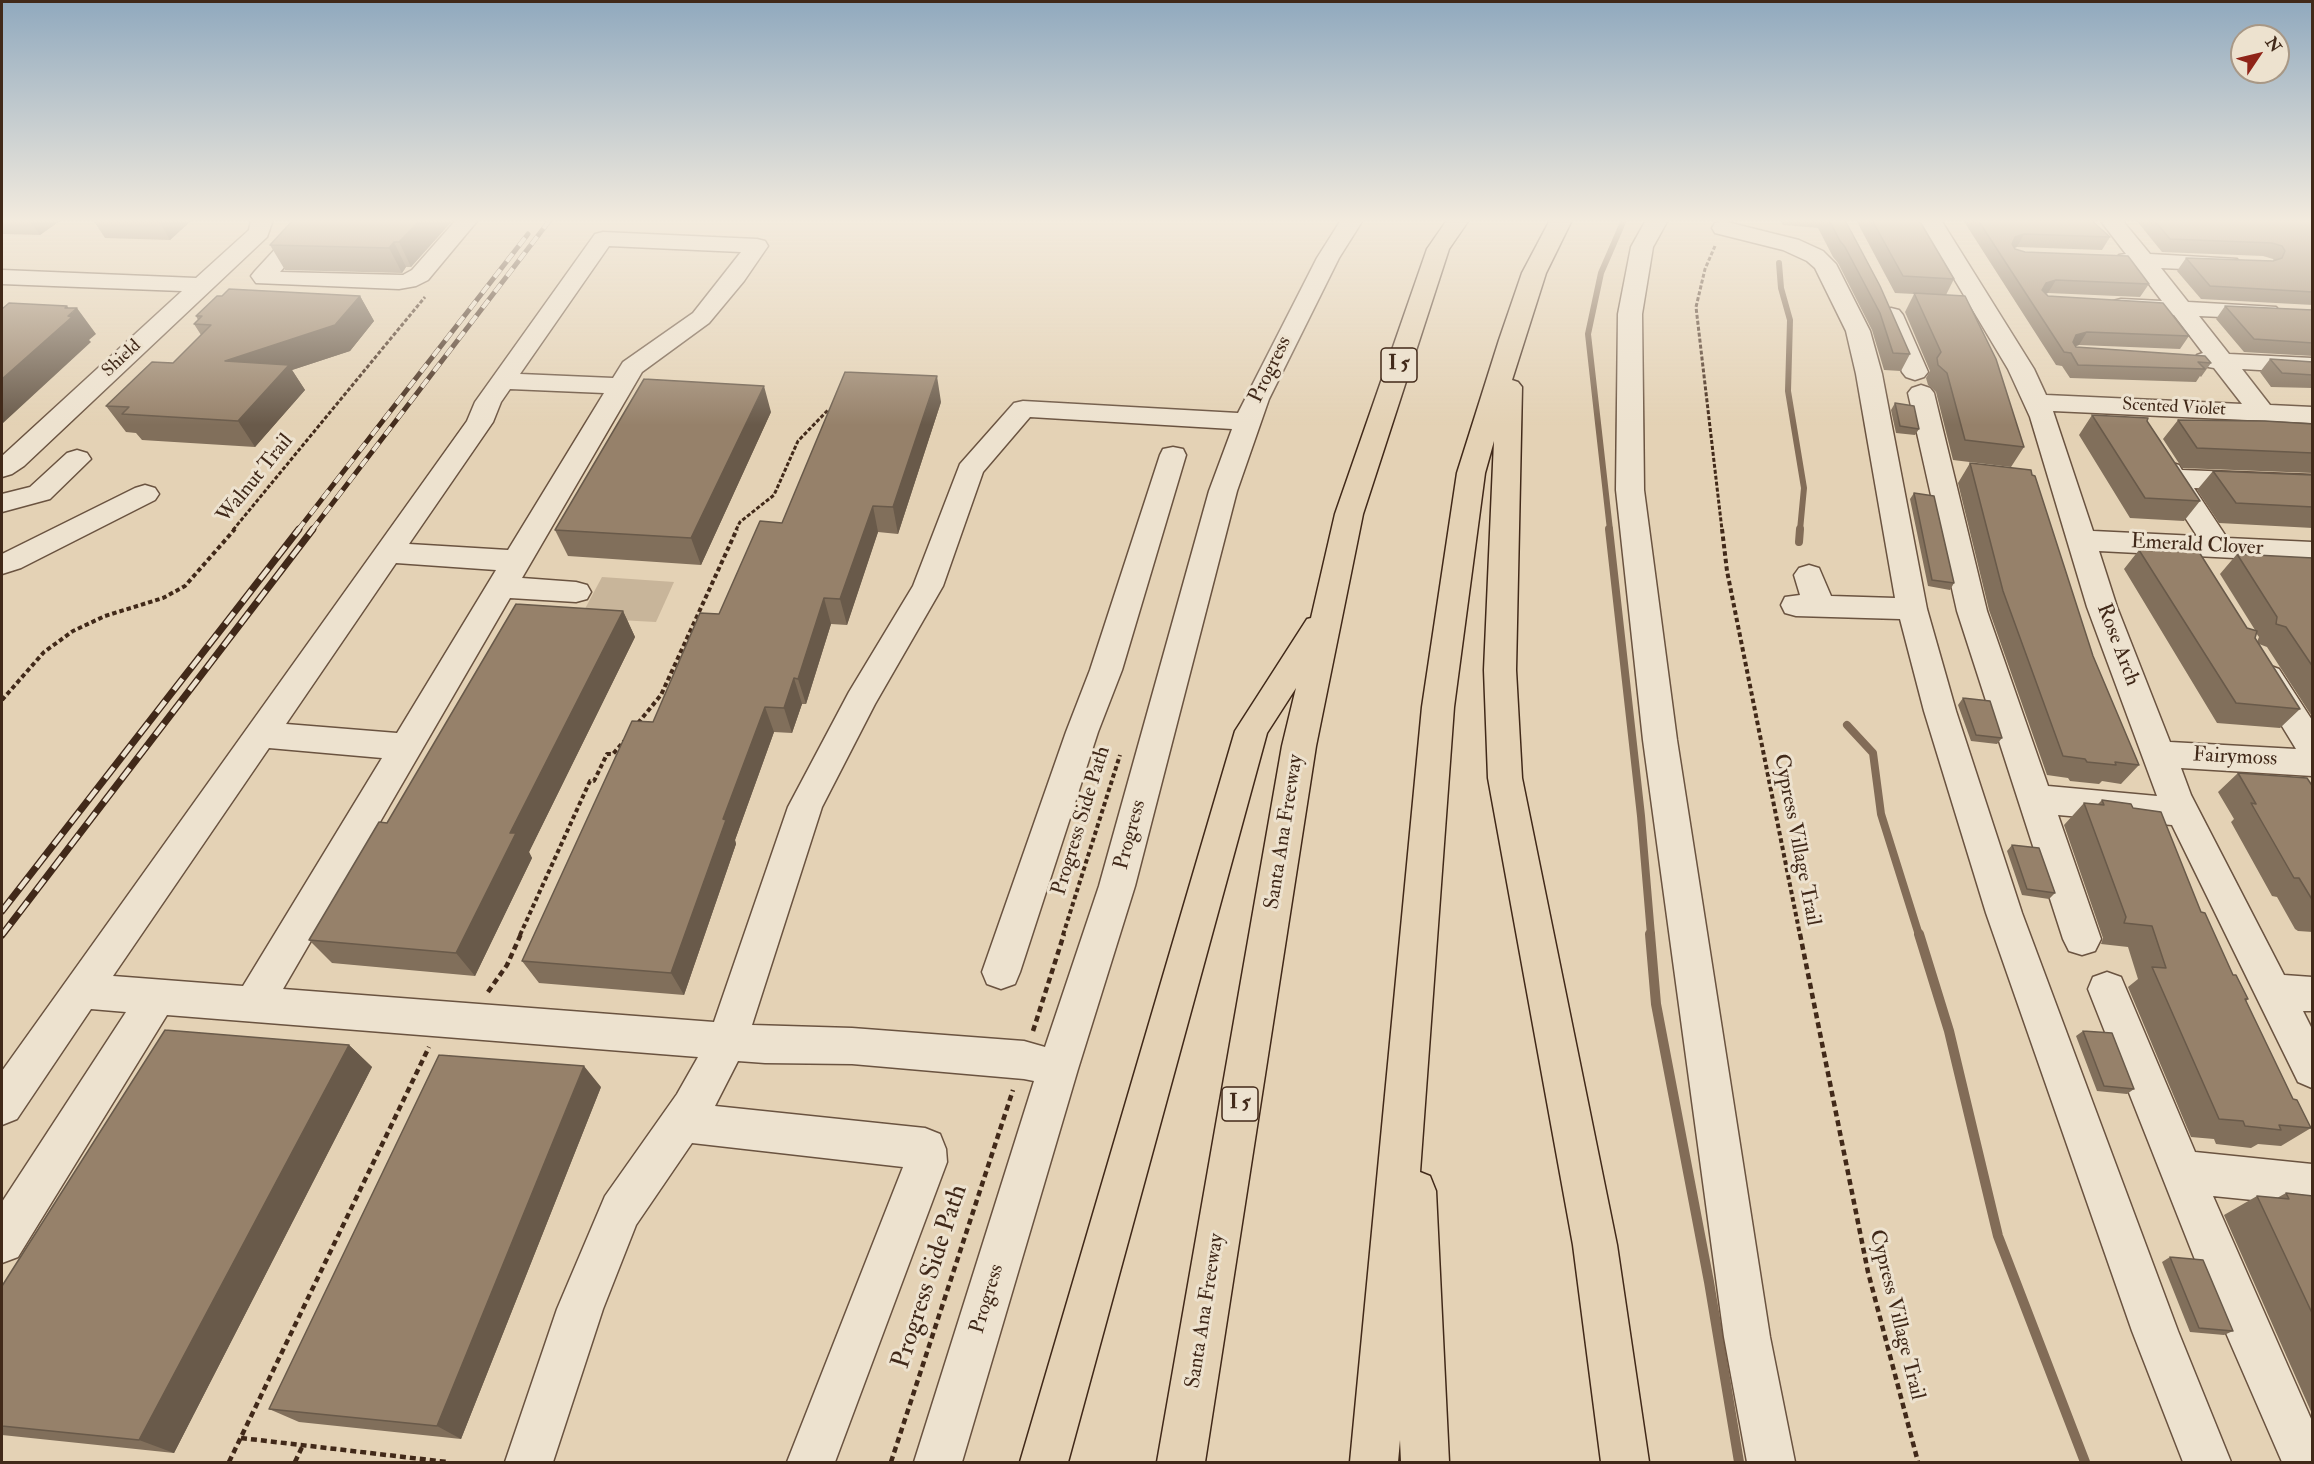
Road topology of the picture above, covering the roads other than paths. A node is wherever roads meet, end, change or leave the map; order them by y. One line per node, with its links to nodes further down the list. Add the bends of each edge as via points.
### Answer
1 (15, 288): 13 (street)
2 (196, 288): 32 (street, Shield)
3 (568, 288): 23 (street)
4 (726, 288): 24 (street, via 701,318 641,358)
5 (1313, 288): 28 (street, Progress, via 1256,399)
6 (1425, 288): 49 (highway, Santa Ana Freeway / I 5, via 1349,514)
7 (1529, 288): 19 (highway)
8 (1635, 288): 83 (street, via 1630,314 1630,490 1660,740 1742,1302)
9 (1838, 288): 48 (street, via 1858,331 1869,374)
10 (1972, 288): 16 (street, Rose Arch)
11 (2165, 288): 17 (street)
12 (1892, 299): 56 (street, via 1950,471 1972,611)
13 (2, 300)
14 (1951, 305): 16 (street)
15 (2103, 305): 17 (street)
16 (1983, 307): 25 (street, Rose Arch)
17 (2180, 308): 18 (street); 21 (street)
18 (2288, 313)
19 (1511, 340): 67 (highway, via 1471,473 1438,707); 82 (highway, via 1500,670 1505,778 1595,1245)
20 (2186, 359): 21 (street)
21 (2222, 361): 22 (street); 26 (street)
22 (2313, 365)
23 (503, 381): 24 (street); 41 (street, via 480,422)
24 (621, 386): 42 (street)
25 (2036, 402): 26 (street, Scented Violet); 37 (street, Rose Arch, via 2053,484)
26 (2263, 413): 27 (street, Scented Violet)
27 (2313, 415)
28 (1248, 423): 66 (street, via 1023,409 970,470 928,586 860,701 805,807); 68 (street, Progress, via 1223,491 1118,886)
29 (2154, 449): 33 (street)
30 (1173, 455): 59 (street, via 1106,670)
31 (77, 459): 36 (street, via 40,493)
32 (6, 462)
33 (2174, 478): 34 (street); 39 (street)
34 (2313, 484)
35 (145, 494): 43 (street)
36 (2, 503)
37 (2081, 540): 38 (street, Emerald Clover); 53 (street, Rose Arch)
38 (2184, 545): 39 (street, Emerald Clover); 44 (street)
39 (2218, 547): 40 (street, Emerald Clover)
40 (2313, 552)
41 (388, 553): 42 (street); 51 (street)
42 (517, 561): 46 (street)
43 (2, 564)
44 (2201, 573)
45 (1809, 575): 48 (street, via 1807,605)
46 (501, 586): 47 (street); 52 (street)
47 (576, 592)
48 (1912, 609): 84 (street, via 2004,913 2155,1331)
49 (1328, 610): 78 (highway, via 1251,731); 79 (highway, Santa Ana Freeway / I 5, via 1299,746)
50 (2254, 656): 54 (street)
51 (261, 735): 52 (street); 61 (street)
52 (406, 747): 65 (street)
53 (2158, 754): 54 (street, Fairymoss); 57 (street, Rose Arch)
54 (2303, 757): 55 (street)
55 (2307, 797)
56 (2034, 799): 57 (street); 58 (street)
57 (2183, 812): 62 (street, Rose Arch)
58 (2082, 939)
59 (1001, 972)
60 (2107, 989): 72 (street)
61 (81, 991): 64 (street); 70 (street)
62 (2273, 991): 63 (street); 69 (street, Rose Arch)
63 (2313, 994)
64 (157, 997): 65 (street); 74 (street)
65 (253, 1005): 66 (street)
66 (728, 1040): 68 (street, via 1024,1060); 71 (street)
67 (1409, 1043): 80 (highway); 81 (highway)
68 (1058, 1069): 77 (street, Progress)
69 (2313, 1070)
70 (2, 1105)
71 (683, 1122): 75 (street, via 620,1211 580,1310); 76 (street, via 925,1149 926,1162)
72 (2181, 1172): 73 (street); 85 (street)
73 (2313, 1185)
74 (2, 1241)
75 (529, 1462)
76 (811, 1462)
77 (938, 1462)
78 (1044, 1462)
79 (1181, 1462)
80 (1374, 1462)
81 (1425, 1462)
82 (1625, 1462)
83 (1771, 1462)
84 (2207, 1462)
85 (2306, 1462)

